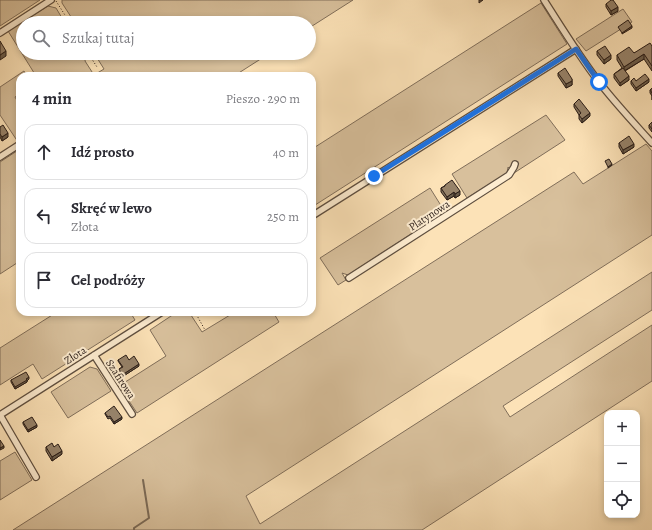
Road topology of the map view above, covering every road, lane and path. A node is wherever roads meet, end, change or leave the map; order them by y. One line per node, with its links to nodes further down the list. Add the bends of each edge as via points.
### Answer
1 (51, 0): 4 (street)
2 (56, 0): 5 (path)
3 (544, 0): 8 (street)
4 (26, 16)
5 (66, 16)
6 (16, 23): 7 (street)
7 (0, 33)
8 (576, 49): 11 (street, via 616,104); 15 (street)
9 (92, 60): 10 (path)
10 (97, 67)
11 (652, 143)
12 (16, 147): 13 (street)
13 (0, 157)
14 (515, 164): 16 (street, Platynowa, via 509,175)
15 (316, 213)
16 (349, 278)
17 (156, 316): 20 (street, Złota)
18 (197, 316): 19 (path)
19 (205, 330)
20 (94, 355): 21 (street, Szafirowa); 22 (street, Złota)
21 (132, 414)
22 (0, 415): 23 (street)
23 (36, 477)

